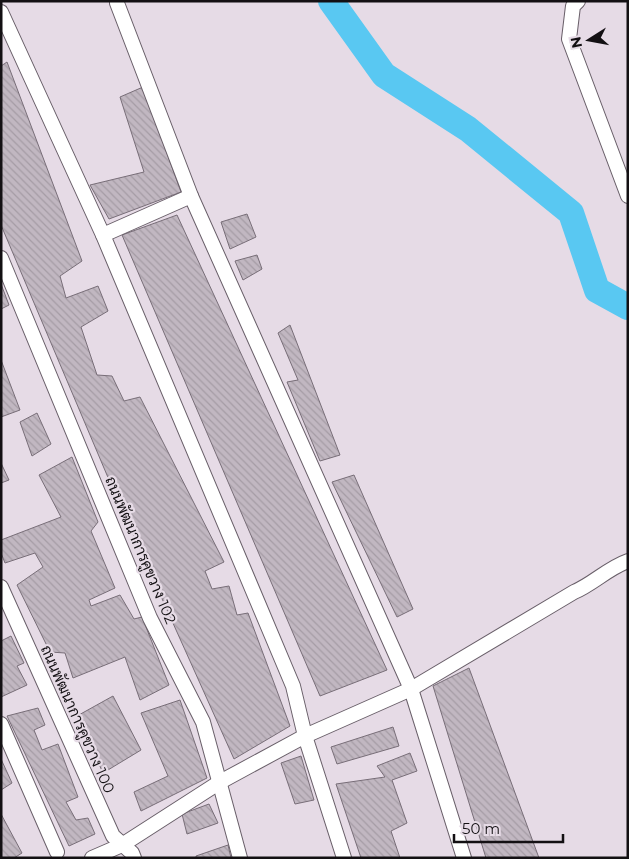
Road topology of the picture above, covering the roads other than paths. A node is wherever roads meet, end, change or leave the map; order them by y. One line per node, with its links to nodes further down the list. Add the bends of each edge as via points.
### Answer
1 (578, 1): 5 (street, via 573,6 569,39)
2 (117, 3): 4 (street)
3 (1, 12): 6 (street)
4 (191, 196): 6 (street); 10 (street)
5 (628, 196)
6 (103, 236): 12 (street, via 293,686)
7 (1, 258): 13 (street, ถนนพัฒนาการคูขวาง 102, via 150,618 203,722)
8 (628, 561): 10 (street)
9 (1, 587): 14 (street, ถนนพัฒนาการคูขวาง 100, via 113,836)
10 (411, 689): 12 (street); 20 (street)
11 (1, 724): 15 (street)
12 (305, 736): 13 (street); 19 (street)
13 (220, 782): 14 (street); 18 (street, ถนนพัฒนาการคูขวาง 102)
14 (122, 845): 16 (street); 17 (street, ถนนพัฒนาการคูขวาง 100)
15 (57, 852)
16 (92, 858)
17 (134, 858)
18 (240, 858)
19 (344, 858)
20 (464, 858)

